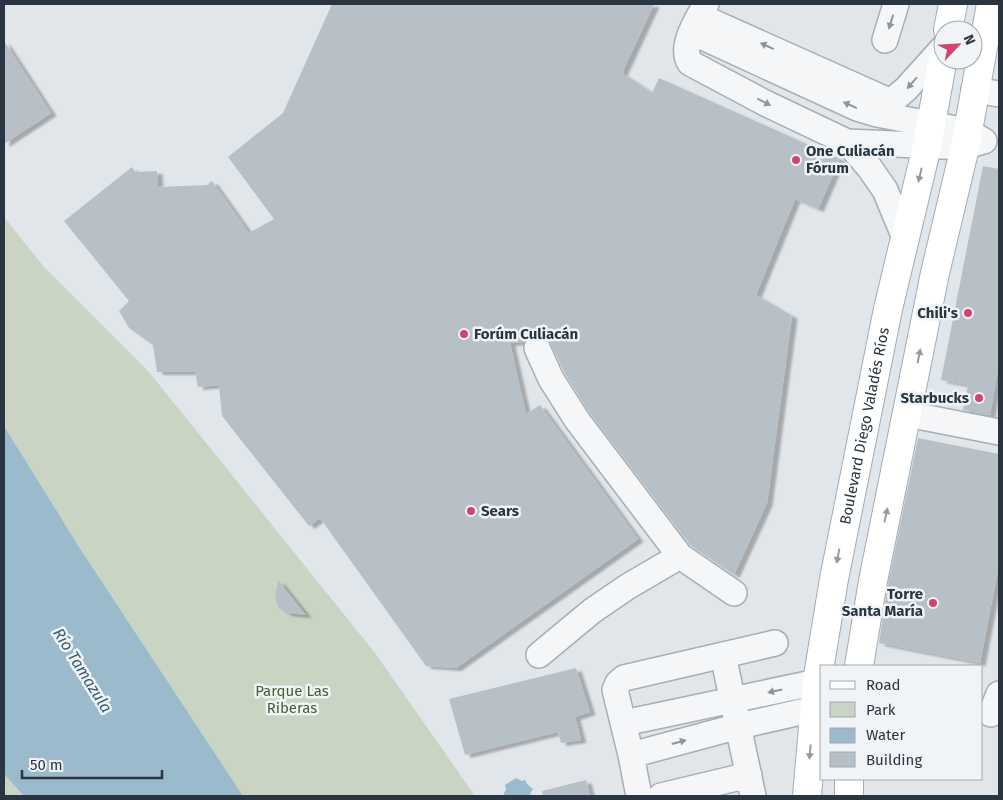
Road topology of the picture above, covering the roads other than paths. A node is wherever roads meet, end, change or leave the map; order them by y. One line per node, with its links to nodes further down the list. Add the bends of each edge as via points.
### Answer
1 (896, 4): 6 (street, one-way to 6)
2 (953, 4): 5 (main road)
3 (699, 17): 10 (street, one-way to 3, via 856,108 795,69); 13 (street, one-way to 13, via 686,53 690,63)
4 (992, 18): 9 (main road)
5 (950, 20)
6 (885, 40)
7 (933, 59): 10 (street, one-way to 10)
8 (941, 70): 11 (main road, Boulevard Diego Valadés Ríos)
9 (987, 92): 12 (main road)
10 (884, 108): 11 (street)
11 (929, 135): 12 (street); 13 (street); 14 (main road, Boulevard Diego Valadés Ríos, one-way to 14)
12 (978, 140): 16 (main road, one-way to 12, via 935,272)
13 (847, 142): 14 (street, via 882,184)
14 (905, 238): 23 (main road, Boulevard Diego Valadés Ríos, one-way to 23, via 834,579)
15 (537, 348): 18 (street, via 551,379 577,420)
16 (907, 414): 17 (street); 24 (main road, one-way to 16)
17 (999, 432)
18 (680, 556): 19 (street); 21 (street, via 592,611)
19 (734, 593)
20 (775, 643): 22 (street)
21 (539, 655)
22 (722, 655): 26 (street); 28 (street, via 624,678 615,690)
23 (822, 665)
24 (859, 665)
25 (819, 683): 26 (street, one-way to 26); 27 (main road, Boulevard Diego Valadés Ríos)
26 (733, 700): 28 (street); 29 (street)
27 (818, 710): 29 (street); 35 (main road, Boulevard Diego Valadés Ríos, one-way to 35)
28 (624, 723): 30 (street)
29 (739, 726): 30 (street, one-way to 29); 32 (street)
30 (631, 755): 33 (street)
31 (849, 780): 36 (main road)
32 (751, 786): 34 (street)
33 (639, 796)
34 (661, 796)
35 (807, 796)
36 (848, 796)

